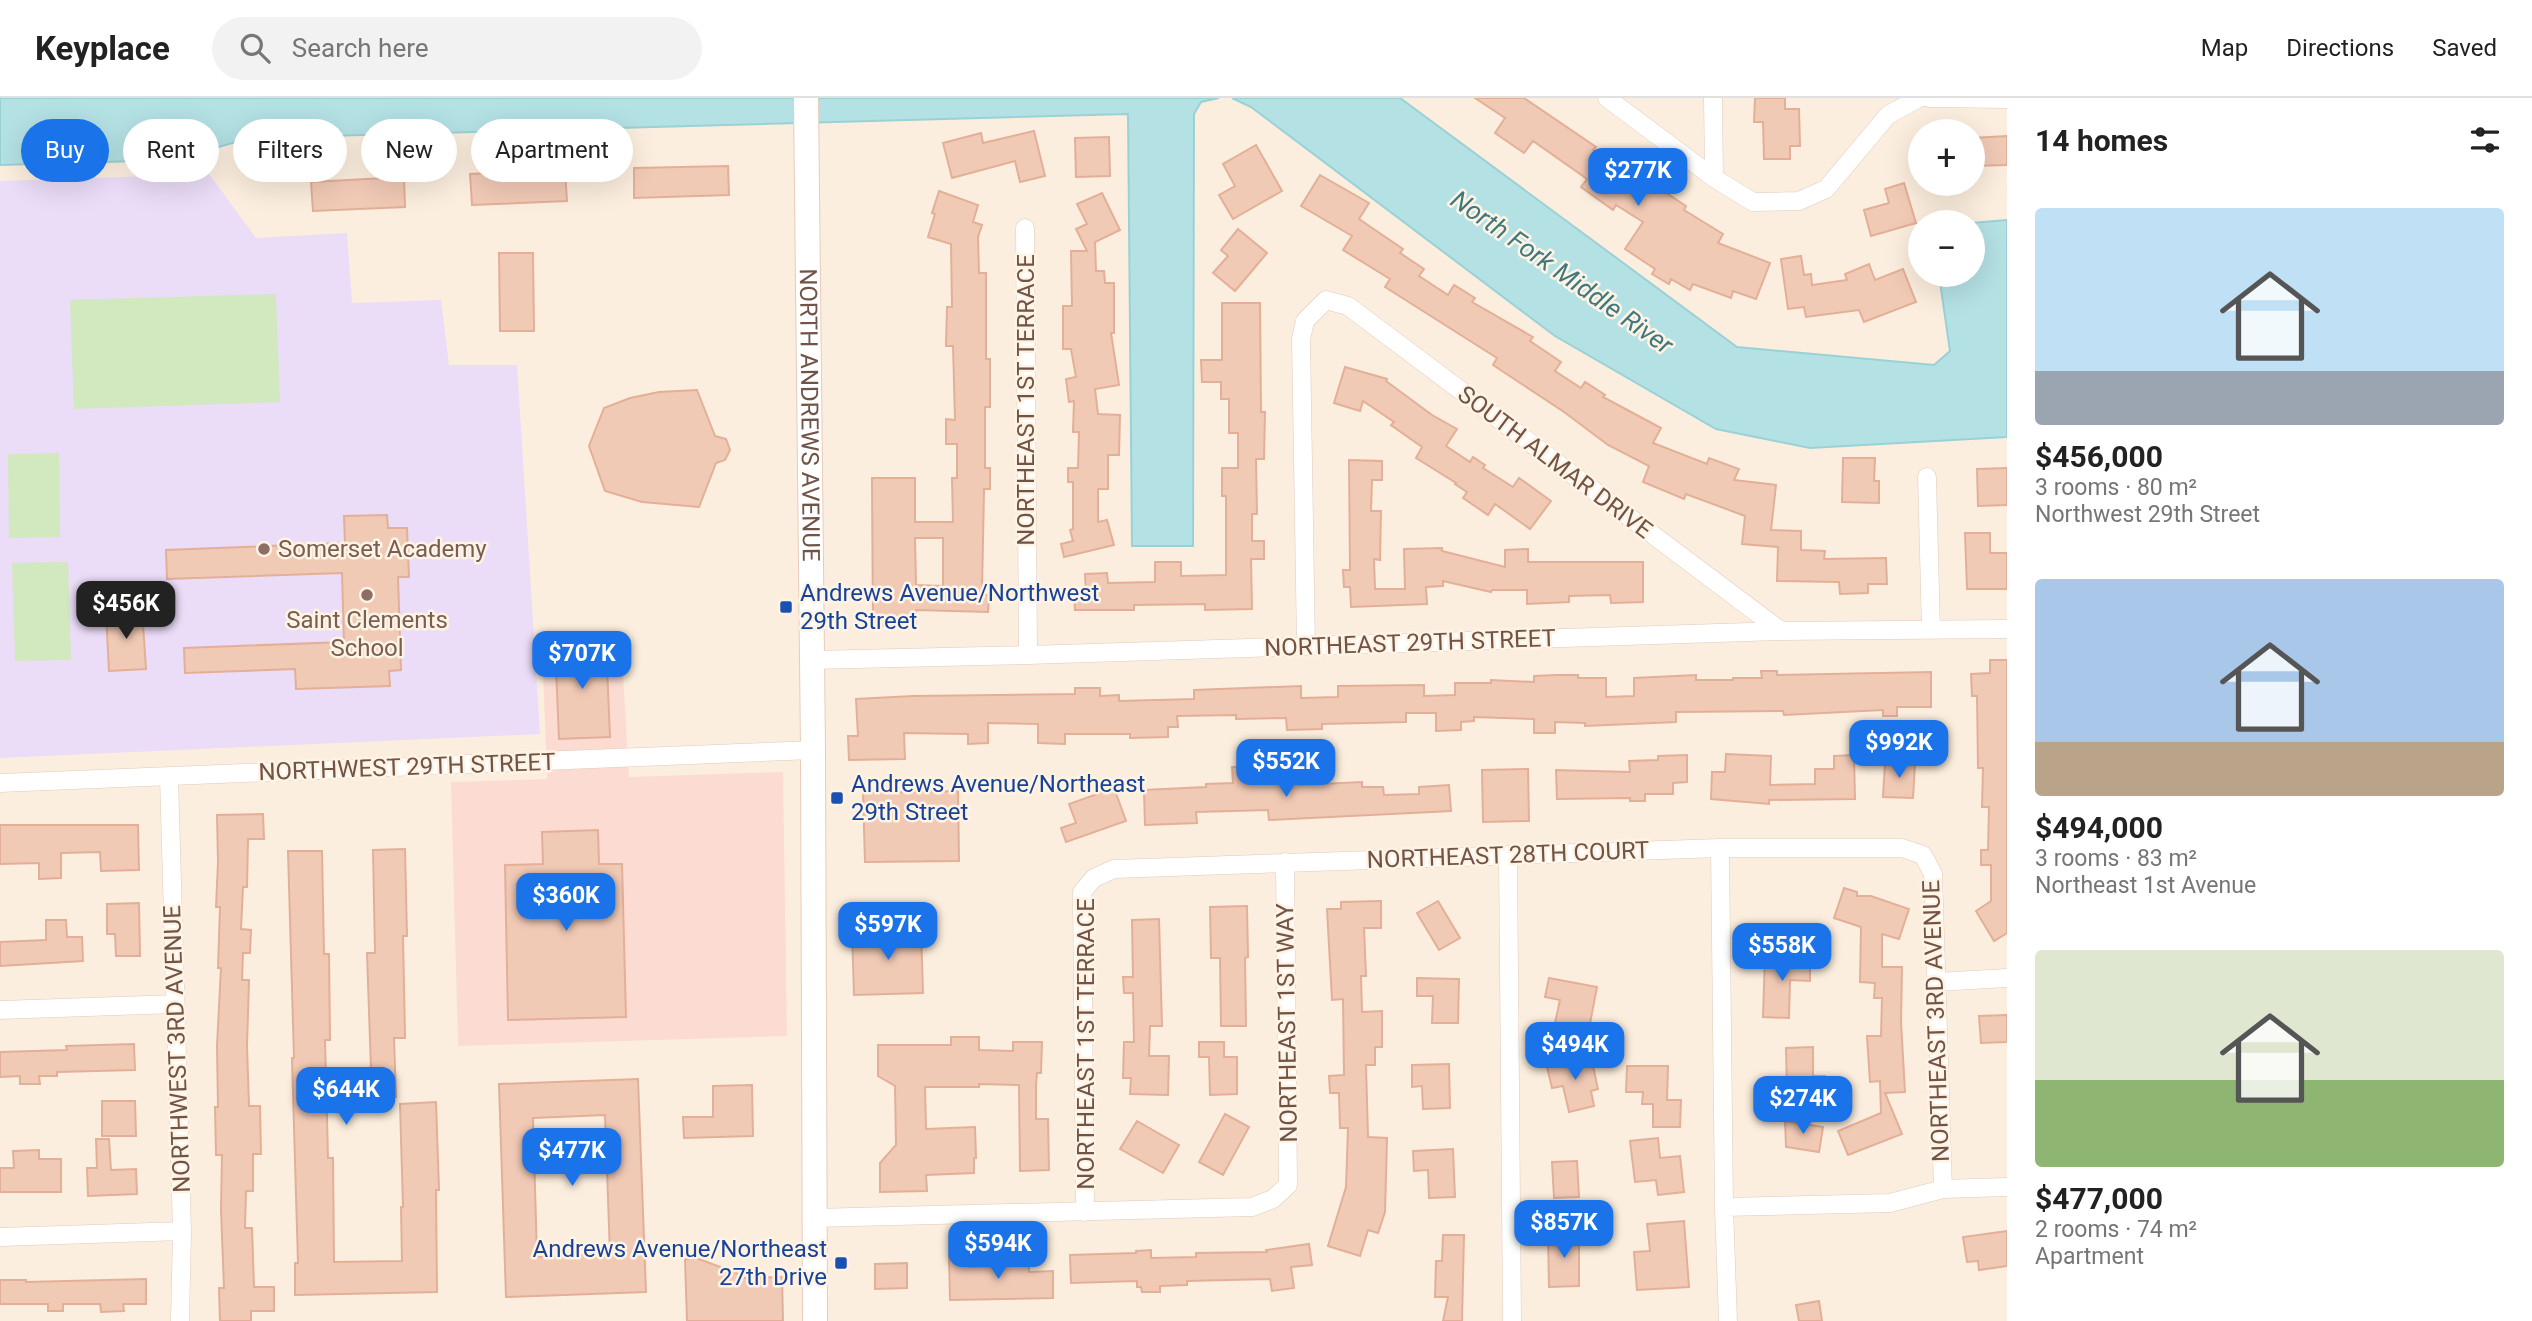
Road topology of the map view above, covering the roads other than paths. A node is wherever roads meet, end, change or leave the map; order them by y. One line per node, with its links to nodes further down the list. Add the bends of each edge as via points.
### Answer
1 (807, 98): 15 (main road, NORTH ANDREWS AVENUE)
2 (1607, 98): 7 (street)
3 (1713, 98): 7 (street)
4 (1919, 98): 7 (street, via 1888,115 1826,189 1799,201 1753,202)
5 (1929, 98): 6 (street)
6 (2007, 99)
7 (1714, 178)
8 (1025, 228): 14 (street, NORTHEAST 1ST TERRACE)
9 (1927, 477): 12 (street)
10 (2007, 629): 12 (street, NORTHEAST 29TH STREET)
11 (1781, 631): 12 (street, NORTHEAST 29TH STREET); 13 (street, NORTHEAST 29TH STREET); 13 (street, SOUTH ALMAR DRIVE, via 1348,306 1326,300 1305,321 1300,339)
12 (1931, 631)
13 (1306, 646): 14 (street, NORTHEAST 29TH STREET)
14 (1028, 655): 15 (street, NORTHEAST 29TH STREET)
15 (812, 660): 16 (main road, NORTH ANDREWS AVENUE)
16 (813, 750): 17 (street, NORTHWEST 29TH STREET); 32 (main road, NORTH ANDREWS AVENUE)
17 (169, 778): 18 (street, NORTHWEST 29TH STREET); 26 (street, NORTHWEST 3RD AVENUE)
18 (0, 783)
19 (1720, 848): 20 (street, NORTHEAST 28TH COURT); 21 (street, NORTHEAST 28TH COURT, via 1902,848); 30 (street)
20 (1508, 855): 22 (street, NORTHEAST 28TH COURT); 37 (street)
21 (1923, 855): 25 (street, NORTHEAST 3RD AVENUE, via 1933,874)
22 (1285, 862): 23 (street, NORTHEAST 28TH COURT, via 1114,869); 31 (street, NORTHEAST 1ST WAY, via 1289,1185 1273,1199 1252,1207)
23 (1094, 878): 31 (street, NORTHEAST 1ST TERRACE, via 1083,892)
24 (2007, 978): 25 (street)
25 (1937, 982): 29 (street, NORTHEAST 3RD AVENUE)
26 (176, 1004): 27 (street); 33 (street, NORTHWEST 3RD AVENUE)
27 (0, 1010)
28 (2007, 1187): 29 (street)
29 (1943, 1189): 30 (street, via 1890,1203)
30 (1724, 1207): 38 (street)
31 (1085, 1212): 32 (street)
32 (814, 1218): 36 (main road, NORTH ANDREWS AVENUE)
33 (182, 1231): 34 (street); 35 (street, NORTHWEST 3RD AVENUE)
34 (0, 1237)
35 (180, 1321)
36 (815, 1321)
37 (1512, 1321)
38 (1728, 1321)

